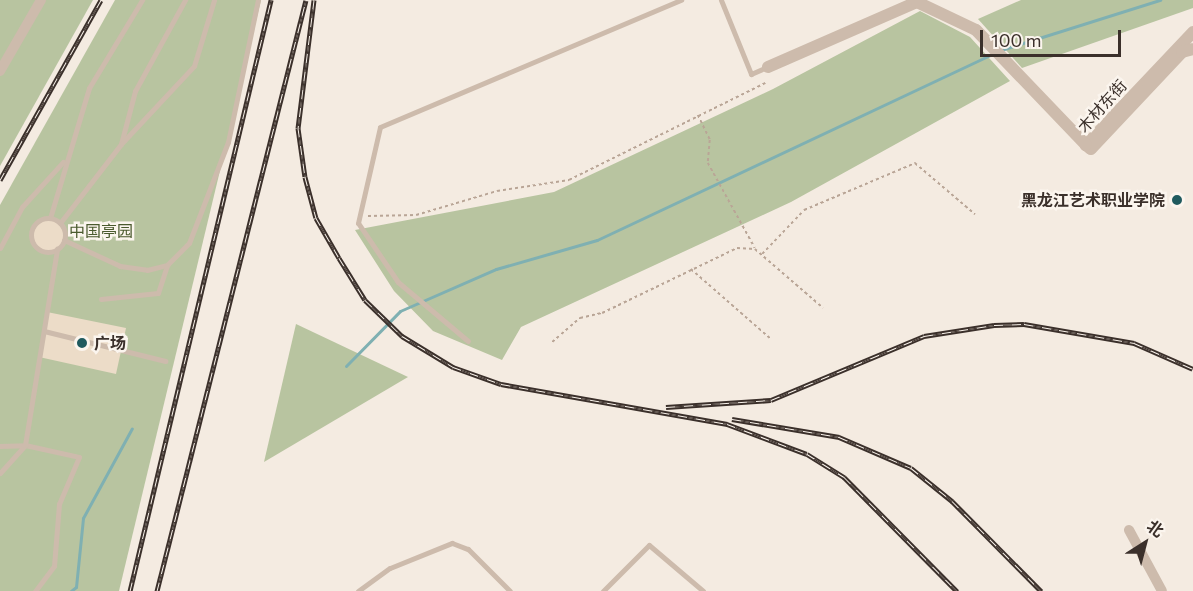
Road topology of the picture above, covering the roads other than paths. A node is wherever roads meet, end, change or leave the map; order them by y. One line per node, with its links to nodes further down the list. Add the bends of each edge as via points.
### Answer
1 (41, 0): 11 (street)
2 (142, 0): 14 (lane, via 89,88)
3 (185, 0): 12 (lane, via 135,91)
4 (214, 0): 12 (lane, via 194,66)
5 (258, 0): 20 (lane, via 228,142 189,243)
6 (681, 0): 23 (lane, via 386,123 377,134 356,216 405,289)
7 (721, 0): 10 (lane, via 751,74)
8 (1193, 32): 13 (street, 木材东街)
9 (1193, 49): 13 (street, 木材东街, via 1182,52 1091,149)
10 (768, 67): 13 (street, via 911,2 981,36)
11 (0, 71)
12 (121, 144): 16 (lane)
13 (1086, 145)
14 (64, 161): 15 (lane); 18 (lane, via 22,207)
15 (50, 218): 16 (lane); 19 (lane, via 34,225 32,240 43,251)
16 (60, 223): 17 (lane)
17 (64, 240): 19 (lane); 20 (lane, via 132,269)
18 (0, 248)
19 (57, 249): 22 (lane)
20 (167, 265): 21 (lane, via 158,293)
21 (101, 299)
22 (44, 331): 24 (lane); 25 (lane)
23 (468, 341)
24 (165, 361)
25 (25, 445): 26 (lane); 27 (lane); 29 (lane, via 78,457 59,504 54,566)
26 (0, 446)
27 (0, 473)
28 (1129, 530): 34 (street)
29 (35, 591)
30 (358, 591): 31 (lane, via 390,568 452,543 468,549)
31 (510, 591)
32 (603, 591): 33 (lane, via 649,545)
33 (703, 591)
34 (1162, 591)

